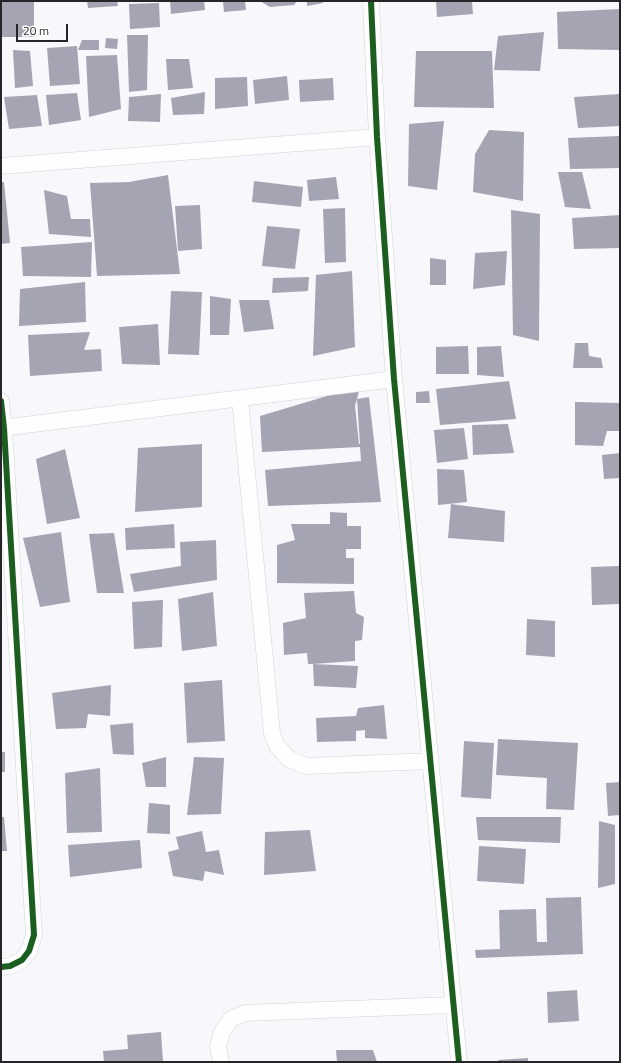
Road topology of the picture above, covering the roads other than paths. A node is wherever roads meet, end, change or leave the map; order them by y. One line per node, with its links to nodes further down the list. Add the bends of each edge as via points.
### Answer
1 (371, 1): 2 (street)
2 (377, 137): 3 (street); 4 (street)
3 (1, 166)
4 (394, 379): 5 (street); 8 (street)
5 (240, 399): 7 (street); 8 (street, via 272,733 277,746 289,759 306,766)
6 (1, 401): 7 (street)
7 (2, 428): 9 (street, via 34,935 29,951 22,960)
8 (430, 761): 10 (street)
9 (1, 967)
10 (453, 1005): 11 (street, via 245,1013 232,1019 222,1032 218,1047); 12 (street)
11 (221, 1062)
12 (459, 1062)

